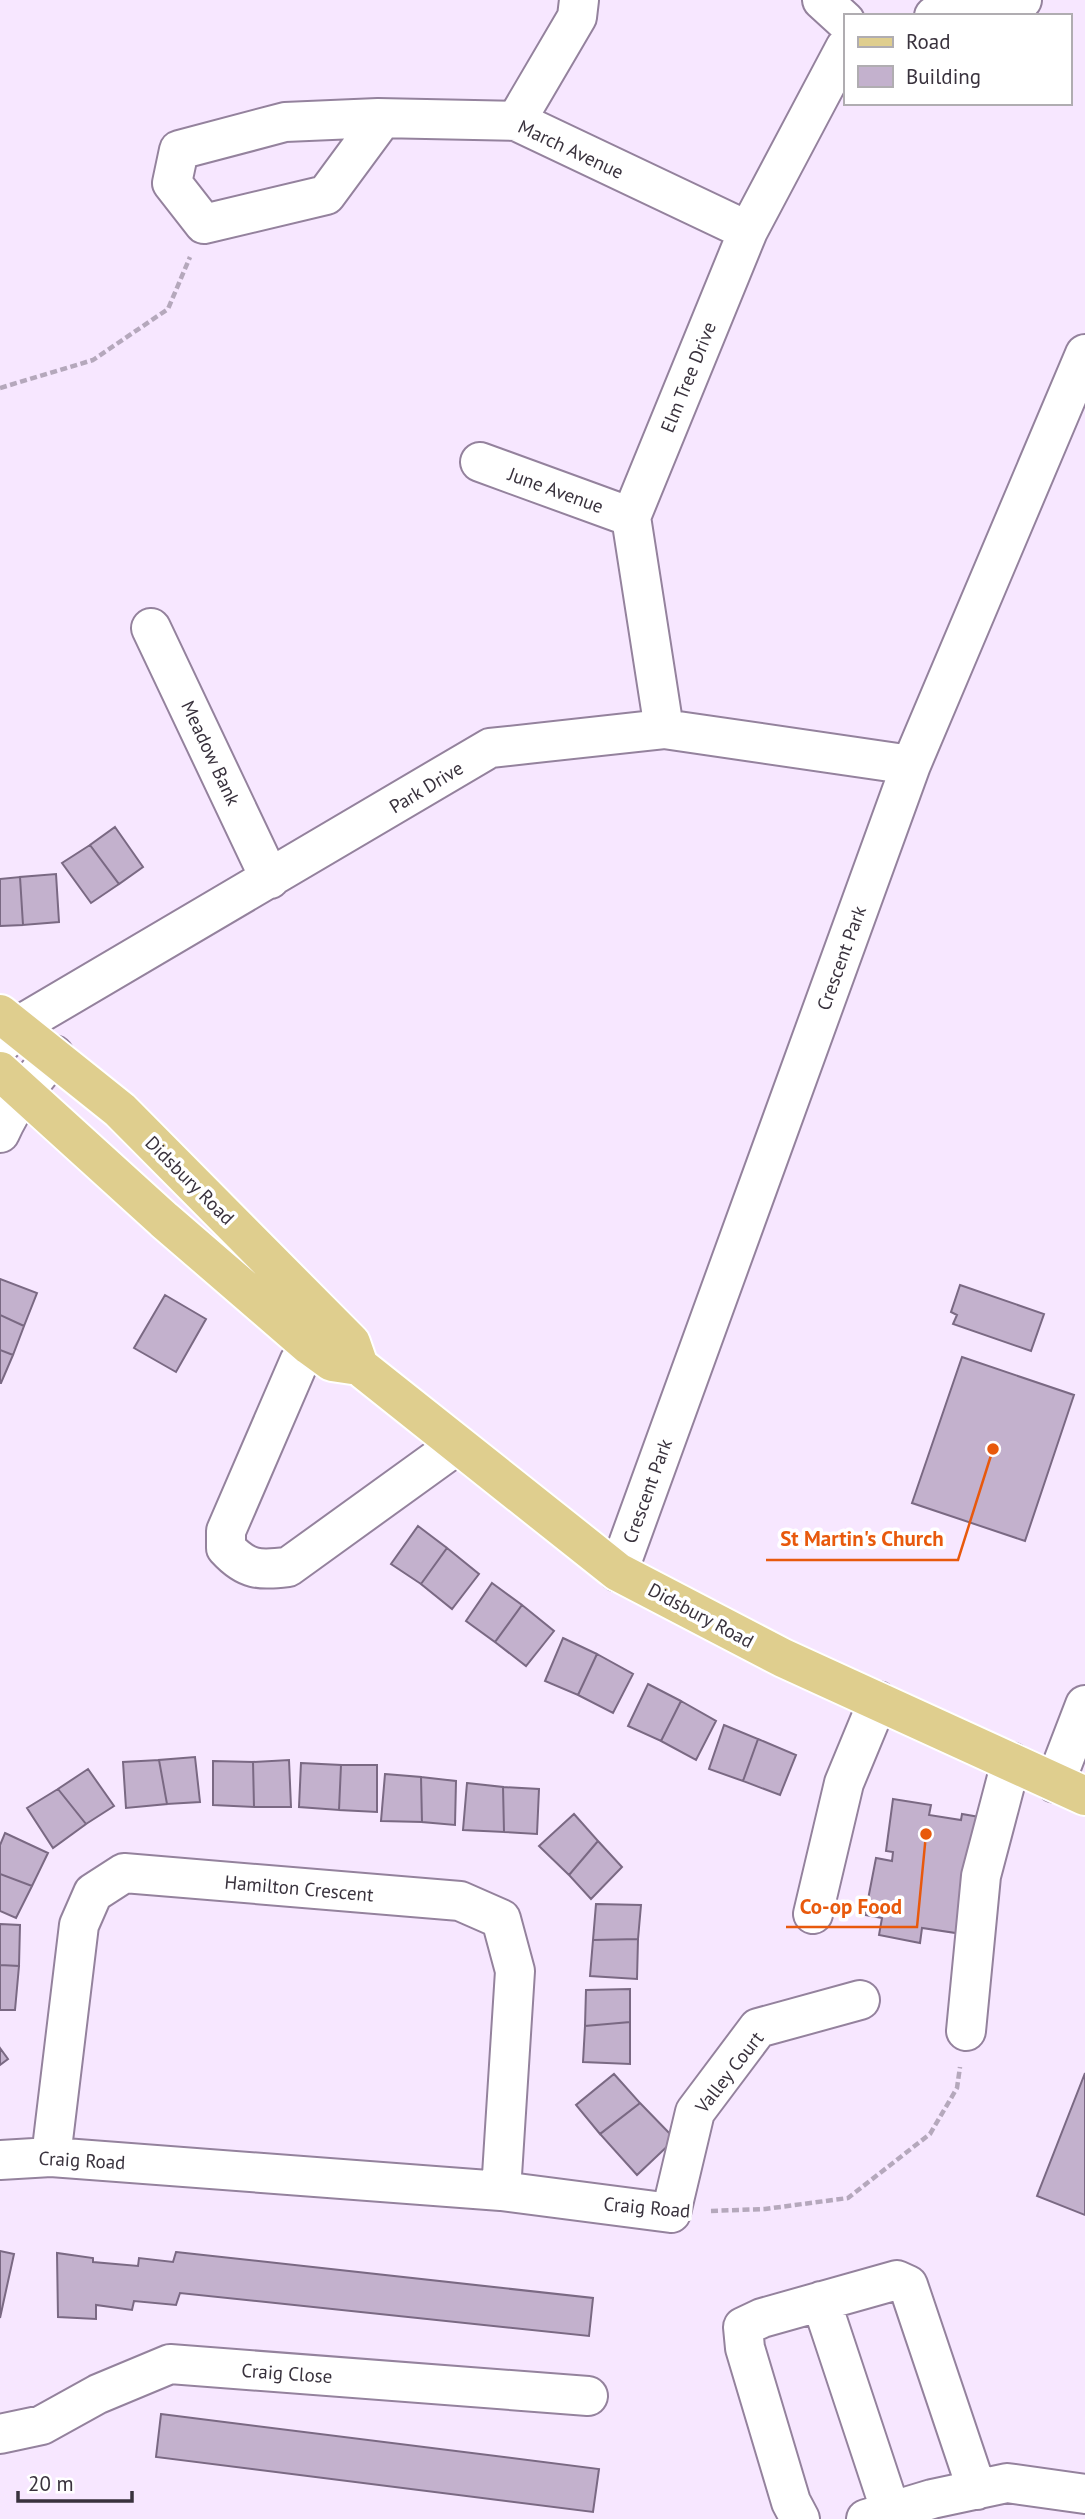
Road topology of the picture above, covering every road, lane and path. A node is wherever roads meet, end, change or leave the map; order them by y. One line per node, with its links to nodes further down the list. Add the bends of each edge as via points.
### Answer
1 (579, 0): 8 (street, via 577,17)
2 (822, 0): 5 (street)
3 (1022, 0): 4 (street)
4 (945, 14)
5 (844, 20)
6 (844, 50): 10 (street, Elm Tree Drive)
7 (382, 119): 8 (street, March Avenue); 9 (street, via 326,195); 9 (street, March Avenue, via 285,122 180,150 172,183)
8 (516, 121): 10 (street, March Avenue)
9 (204, 224): 12 (path, via 168,309 93,360)
10 (747, 231): 14 (street, Elm Tree Drive)
11 (1085, 354): 17 (street, Crescent Park)
12 (0, 388)
13 (480, 462): 14 (street, June Avenue)
14 (631, 517): 16 (street)
15 (151, 628): 18 (street, Meadow Bank)
16 (664, 729): 17 (street, Park Drive); 18 (street, Park Drive, via 490,748)
17 (911, 765): 26 (street, Crescent Park)
18 (270, 879): 19 (street, Park Drive)
19 (6, 1028): 20 (main road, Didsbury Road)
20 (54, 1055): 21 (street); 24 (main road, Didsbury Road, via 120,1110 351,1343)
21 (11, 1081): 22 (street, via 9,1112); 23 (main road, Didsbury Road)
22 (0, 1133)
23 (310, 1346): 24 (main road, Didsbury Road, via 332,1362); 25 (street, via 226,1531 226,1548 238,1561 259,1570 288,1567)
24 (359, 1366): 25 (main road, Didsbury Road)
25 (457, 1444): 26 (main road, Didsbury Road)
26 (618, 1572): 27 (main road, Didsbury Road)
27 (878, 1702): 29 (main road, Didsbury Road); 31 (street, via 844,1783)
28 (1085, 1705): 30 (street)
29 (1011, 1762): 30 (main road, Didsbury Road); 33 (street, via 981,1876)
30 (1070, 1790)
31 (813, 1914)
32 (860, 2000): 37 (street, Valley Court, via 758,2028 695,2112)
33 (966, 2031): 37 (path, Craig Road, via 957,2088 930,2134 848,2198 765,2209)
34 (51, 2157): 35 (street, Craig Road); 36 (street, Craig Road); 36 (street, Hamilton Crescent, via 79,1925 93,1893 124,1873 460,1901 500,1919 515,1971)
35 (0, 2160)
36 (501, 2191): 37 (street, Craig Road)
37 (671, 2213)
38 (821, 2301): 41 (street, via 897,2280 908,2285); 43 (street); 44 (street, via 743,2327 749,2361)
39 (588, 2396): 40 (street, Craig Close, via 170,2364 98,2394 42,2425)
40 (0, 2434)
41 (977, 2490): 42 (street, via 1007,2483); 43 (street)
42 (1085, 2494)
43 (879, 2515)
44 (800, 2519)

